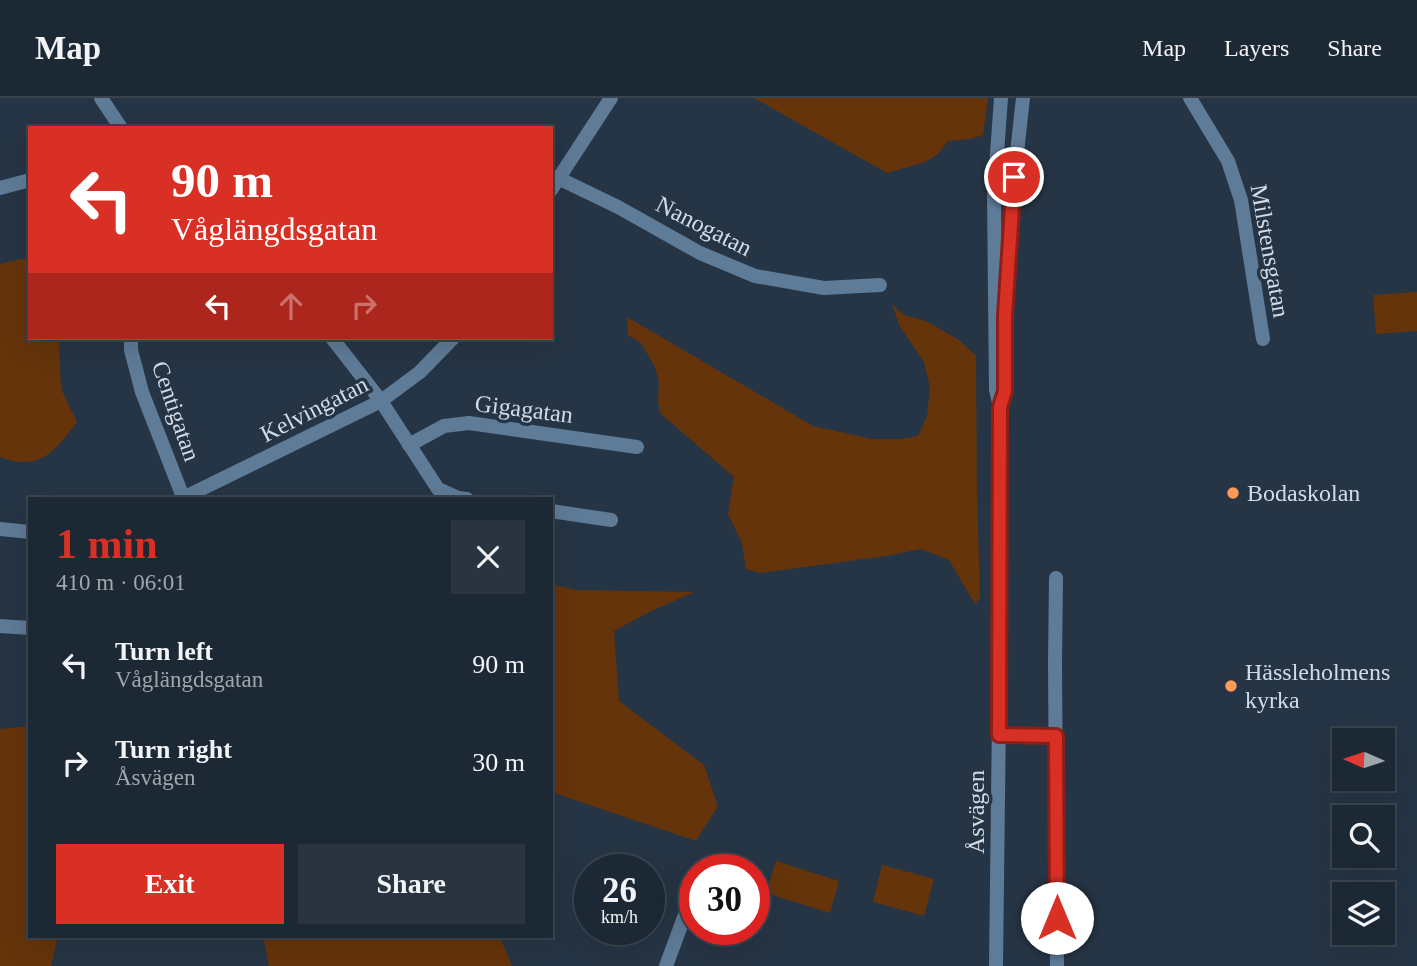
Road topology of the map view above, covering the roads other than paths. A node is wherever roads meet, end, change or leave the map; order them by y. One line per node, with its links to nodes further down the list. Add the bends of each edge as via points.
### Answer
1 (101, 98): 6 (street)
2 (611, 98): 8 (street)
3 (1001, 98): 16 (street, Åsvägen, via 994,223)
4 (1023, 98): 16 (street, Åsvägen, via 1005,316 1005,391)
5 (1190, 98): 11 (street, Milstensgatan, via 1223,153 1241,200)
6 (120, 126)
7 (28, 181): 9 (street)
8 (555, 184): 10 (street, Nanogatan, via 618,206 700,253 755,276 824,288)
9 (0, 188)
10 (880, 285)
11 (1263, 339)
12 (131, 340): 19 (street, Centigatan, via 142,392)
13 (334, 340): 15 (street)
14 (451, 340): 15 (street, Kelvingatan, via 421,372)
15 (381, 401): 17 (street); 20 (street, Kelvingatan)
16 (1000, 407): 29 (street, Åsvägen)
17 (409, 445): 18 (street, Gigagatan, via 444,426 469,423); 21 (street, via 438,489)
18 (638, 447)
19 (182, 497)
20 (184, 497)
21 (456, 497)
22 (553, 511): 23 (street)
23 (611, 520)
24 (0, 529): 25 (street)
25 (28, 532)
26 (1056, 578): 30 (street)
27 (0, 626): 28 (street)
28 (28, 628)
29 (999, 735): 30 (street); 33 (street, Åsvägen)
30 (1056, 736): 34 (street)
31 (679, 931): 32 (street)
32 (666, 966)
33 (996, 966)
34 (1057, 966)

